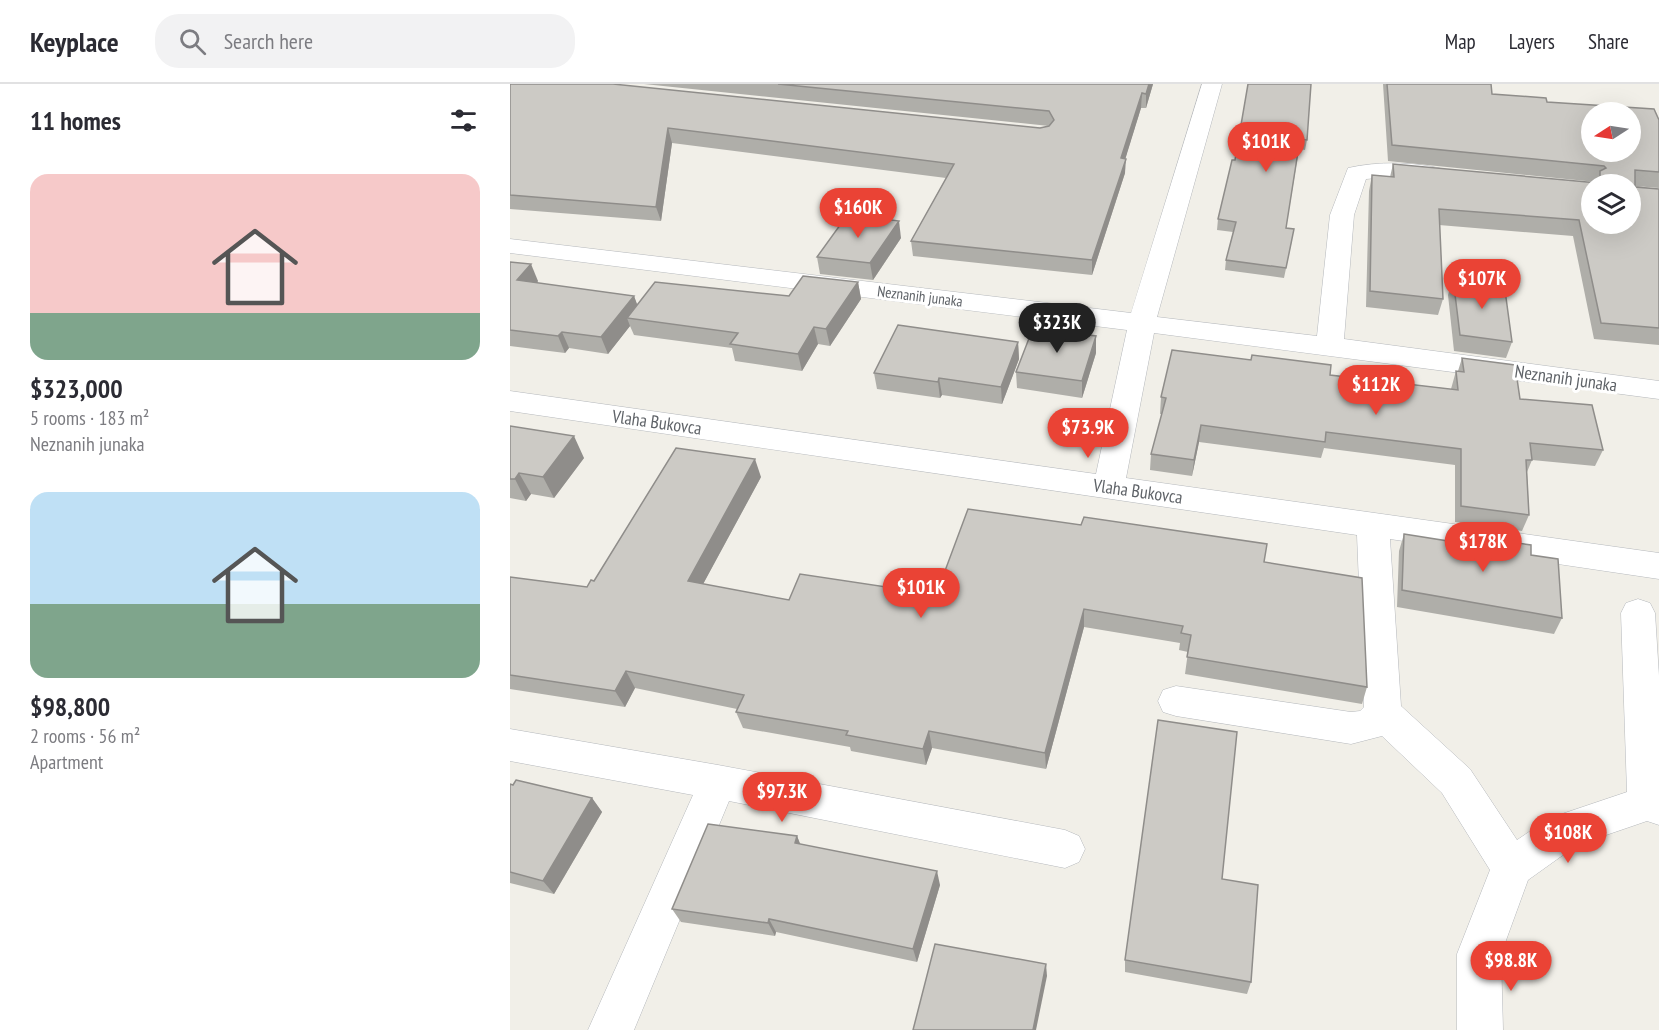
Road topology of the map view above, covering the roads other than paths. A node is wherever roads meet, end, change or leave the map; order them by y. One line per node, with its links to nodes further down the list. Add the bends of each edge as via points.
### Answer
1 (1212, 84): 4 (street)
2 (1460, 177): 5 (street, via 1389,170 1356,173 1342,214)
3 (510, 246): 4 (street, Neznanih junaka)
4 (1142, 323): 5 (street, Neznanih junaka); 8 (street)
5 (1330, 346): 6 (street, Neznanih junaka)
6 (1659, 390)
7 (510, 401): 8 (street, Vlaha Bukovca)
8 (1109, 487): 9 (street, Vlaha Bukovca)
9 (1373, 525): 10 (street, Vlaha Bukovca); 14 (street)
10 (1615, 560): 11 (street, Vlaha Bukovca); 12 (street)
11 (1659, 566)
12 (1648, 624): 17 (street)
13 (1176, 701): 14 (street, via 1351,728 1370,725)
14 (1383, 713): 19 (street, via 1456,781)
15 (510, 745): 16 (street)
16 (718, 782): 18 (street); 20 (street)
17 (1655, 801): 19 (street, via 1564,831)
18 (1065, 849)
19 (1512, 867): 21 (street, via 1479,954)
20 (611, 1030)
21 (1480, 1030)

